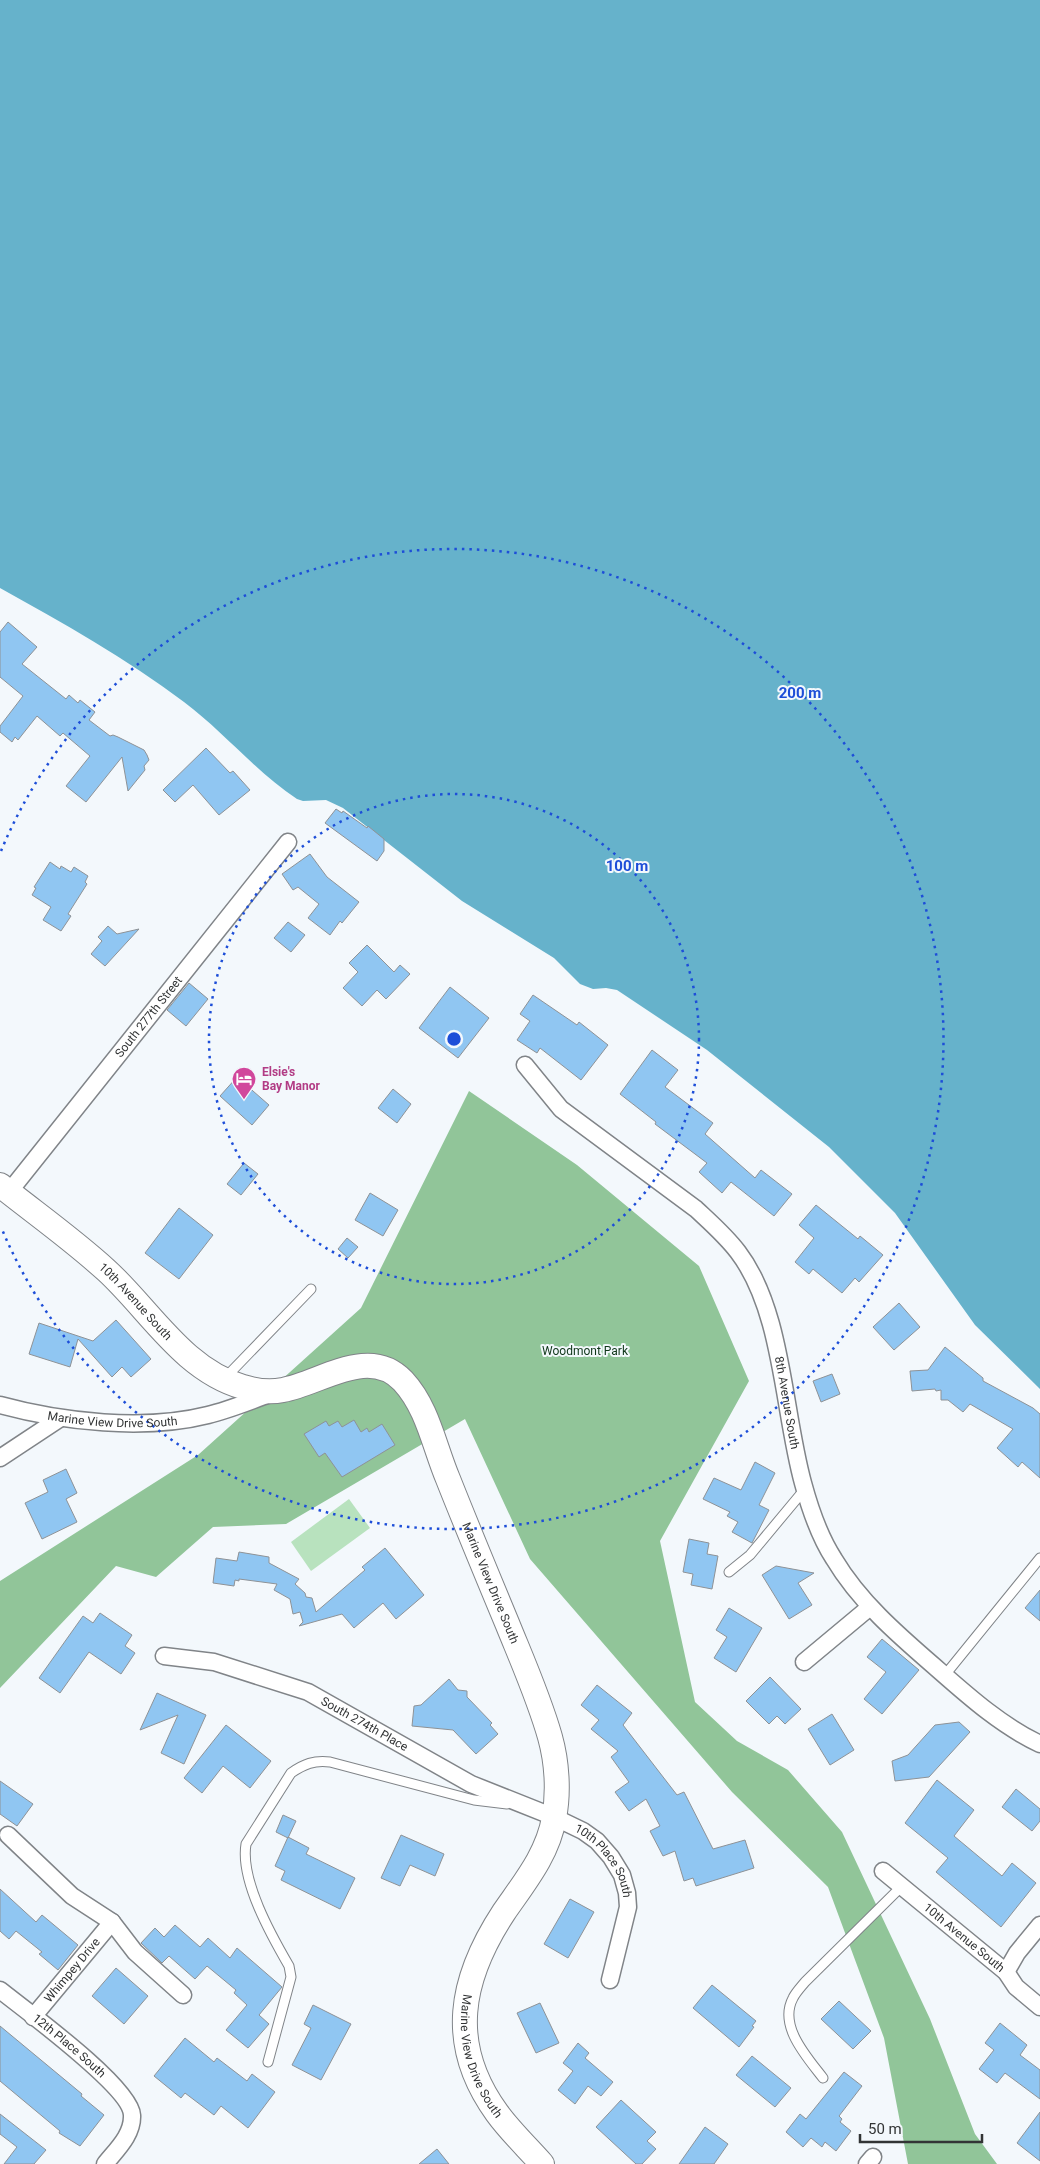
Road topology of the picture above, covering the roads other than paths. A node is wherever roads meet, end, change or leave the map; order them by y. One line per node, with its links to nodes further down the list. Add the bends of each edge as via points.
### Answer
1 (288, 842): 3 (street, South 277th Street)
2 (525, 1065): 10 (street, 8th Avenue South, via 561,1109 696,1210 739,1253 768,1311)
3 (4, 1188): 5 (main road, 10th Avenue South, via 80,1246 186,1353)
4 (311, 1289): 5 (lane)
5 (224, 1380): 6 (main road, 10th Avenue South, via 263,1392)
6 (282, 1390): 8 (street, Marine View Drive South, via 208,1415 177,1420); 19 (main road, Marine View Drive South, via 343,1369 368,1366 396,1375 418,1401 525,1667 550,1738 556,1770)
7 (0, 1405): 8 (street, Marine View Drive South)
8 (59, 1419): 9 (street)
9 (0, 1458)
10 (804, 1489): 12 (lane, via 750,1555); 13 (street, 8th Avenue South, via 824,1543 844,1576)
11 (1040, 1558): 16 (lane)
12 (730, 1572)
13 (870, 1607): 15 (street); 16 (street, 8th Avenue South)
14 (164, 1656): 18 (street, South 274th Place, via 214,1662 308,1692 471,1784)
15 (804, 1662)
16 (944, 1676): 17 (street, 8th Avenue South, via 1002,1721)
17 (1040, 1744)
18 (529, 1808): 19 (street, South 274th Place); 31 (lane, via 474,1800 330,1762 317,1761 291,1773 245,1849 256,1899 289,1966 291,1977)
19 (554, 1817): 26 (street, 10th Place South, via 597,1841 622,1875 628,1907); 34 (main road, Marine View Drive South, via 540,1858 481,1949 468,1988 464,2016 466,2042 484,2091 498,2114)
20 (8, 1835): 23 (street, via 72,1896)
21 (883, 1871): 22 (street, 10th Avenue South)
22 (902, 1886): 25 (street, 10th Avenue South); 32 (lane, via 793,1997 790,2013 793,2033)
23 (112, 1922): 28 (street, via 135,1952); 30 (street, Whimpey Drive)
24 (1040, 1925): 25 (street)
25 (1006, 1972): 29 (street, 10th Avenue South, via 1016,1987)
26 (610, 1980)
27 (0, 1990): 30 (street, 12th Place South)
28 (183, 1995)
29 (1040, 2007)
30 (33, 2017): 33 (street, 12th Place South, via 109,2080 132,2108 132,2122 126,2138)
31 (268, 2062)
32 (823, 2078)
33 (105, 2164)
34 (542, 2164)

